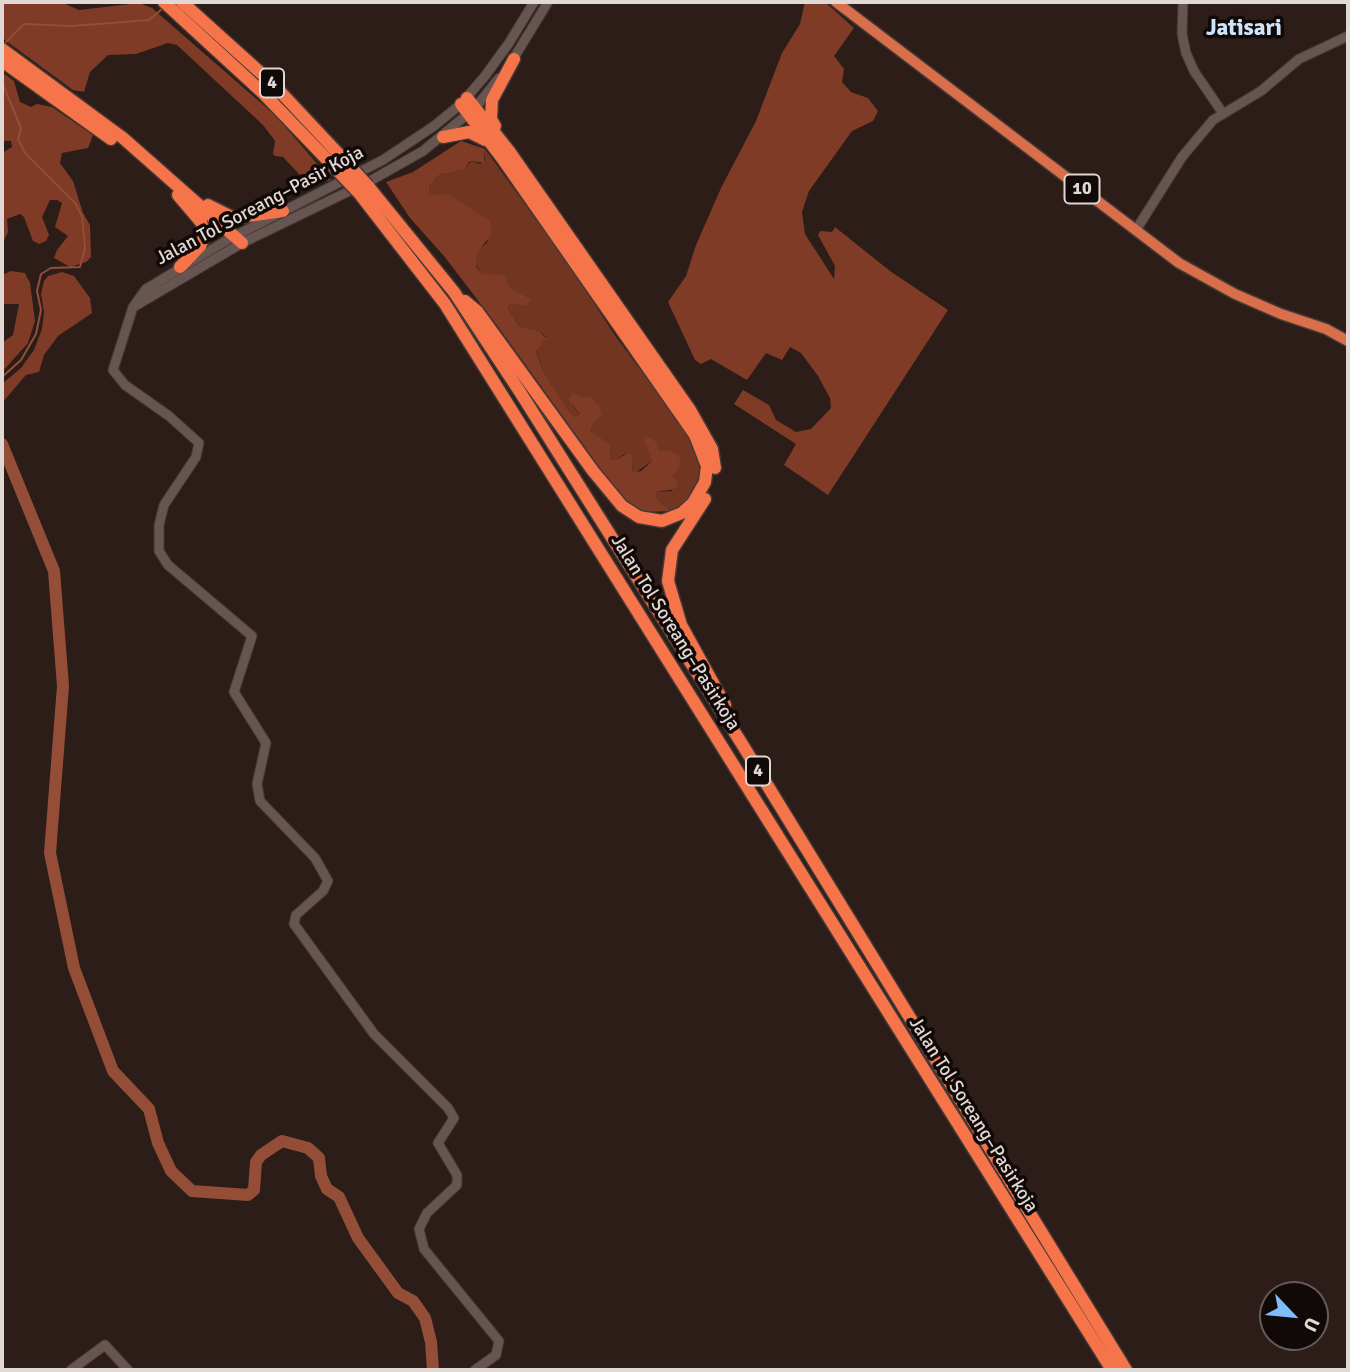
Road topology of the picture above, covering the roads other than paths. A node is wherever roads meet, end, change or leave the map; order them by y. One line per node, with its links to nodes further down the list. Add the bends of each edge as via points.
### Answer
1 (159, 2): 7 (highway)
2 (164, 2): 7 (highway, Jalan Tol Soreang–Pasirkoja / 4)
3 (534, 2): 13 (street, Jalan Tol Soreang–Pasir Koja)
4 (548, 2): 10 (street, Jalan Tol Soreang–Pasir Koja)
5 (835, 2): 21 (highway, 10)
6 (1183, 2): 14 (street, via 1186,53)
7 (182, 10): 18 (highway, Jalan Tol Soreang–Pasirkoja / 4, bridge)
8 (1348, 36): 14 (street, via 1299,59 1261,91)
9 (2, 49): 12 (highway)
10 (514, 59): 13 (street, Jalan Tol Soreang–Pasir Koja); 16 (highway, via 490,105)
11 (2, 61): 12 (highway)
12 (20, 67): 17 (highway, via 123,138); 19 (highway)
13 (468, 106): 15 (street, Jalan Tol Soreang–Pasir Koja); 16 (highway); 20 (street, Jalan Tol Soreang–Pasir Koja, via 383,160)
14 (1222, 112): 21 (street, via 1182,157)
15 (443, 136): 16 (highway, via 474,133); 22 (street, Jalan Tol Soreang–Pasir Koja, via 370,181)
16 (506, 154): 24 (highway, via 695,435 706,466 705,482 693,503 662,521 639,517 622,506 477,311); 27 (highway, via 690,410 712,449 711,488 672,550 668,580 681,625 727,708)
17 (162, 173): 20 (highway, via 234,218); 22 (highway)
18 (364, 190): 24 (highway, Jalan Tol Soreang–Pasirkoja / 4); 31 (highway, Jalan Tol Soreang–Pasirkoja / 4, via 446,304)
19 (177, 193): 22 (highway); 23 (highway, via 201,222 205,235)
20 (283, 211): 22 (street, Jalan Tol Soreang–Pasir Koja)
21 (1136, 230): 26 (highway, 10, via 1179,262 1235,294)
22 (235, 241): 23 (street, Jalan Tol Soreang–Pasir Koja); 25 (street, Jalan Tol Soreang–Pasir Koja)
23 (180, 267): 25 (street, Jalan Tol Soreang–Pasir Koja, via 146,289)
24 (454, 292): 27 (highway, Jalan Tol Soreang–Pasirkoja / 4)
25 (133, 307): 30 (street, via 114,375 199,443 196,457 164,505 159,551 197,591 250,632 253,639 233,692 266,743 257,784 260,801 315,858 328,881 296,915 294,924 374,1034 454,1118 438,1143 458,1181 453,1192 427,1213 419,1229 424,1249 499,1341 496,1355)
26 (1348, 341)
27 (741, 744): 32 (highway, Jalan Tol Soreang–Pasirkoja / 4)
28 (71, 1370): 29 (street, via 105,1345)
29 (128, 1370)
30 (475, 1370)
31 (1112, 1370)
32 (1126, 1370)

